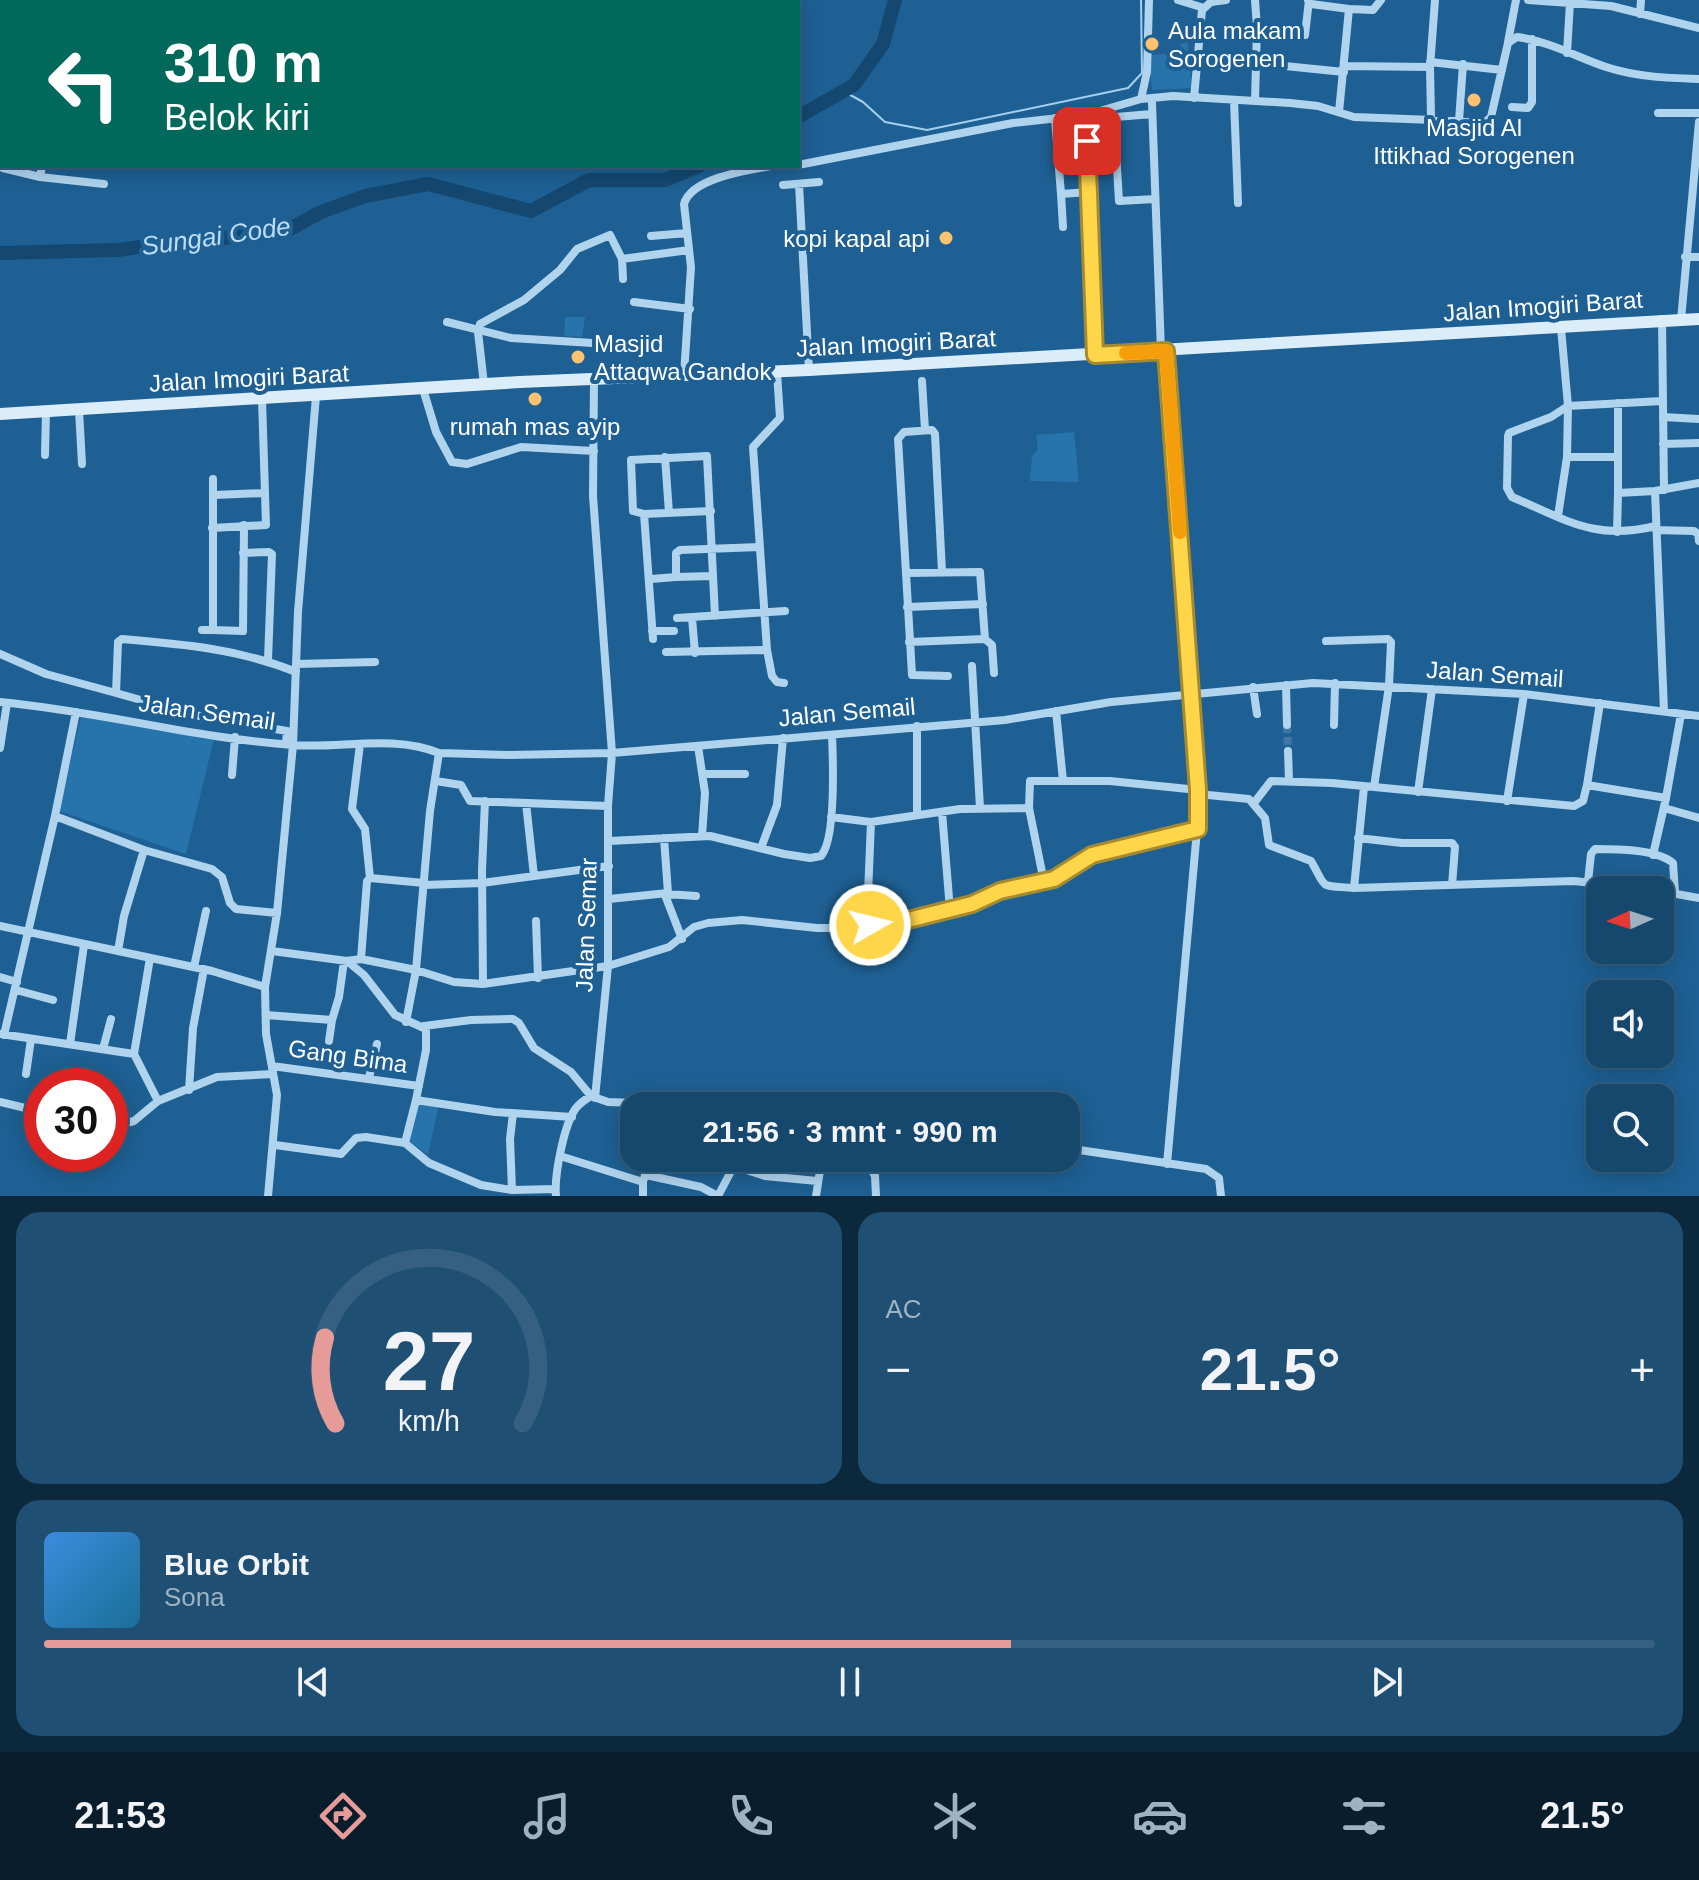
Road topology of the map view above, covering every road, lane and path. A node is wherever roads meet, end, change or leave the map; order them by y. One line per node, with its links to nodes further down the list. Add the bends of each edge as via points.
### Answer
1 (1149, 0): 28 (street)
2 (1178, 0): 13 (street)
3 (1226, 0): 13 (street)
4 (1255, 0): 21 (street)
5 (1308, 0): 14 (street); 17 (street)
6 (1435, 0): 22 (street)
7 (1516, 0): 19 (street)
8 (1528, 0): 11 (street)
9 (1641, 0): 15 (street)
10 (1379, 1): 14 (street, via 1373,10)
11 (1570, 2): 12 (street); 20 (street)
12 (1611, 3): 15 (street)
13 (1204, 8): 27 (street)
14 (1349, 9): 24 (street)
15 (1640, 14): 16 (street)
16 (1699, 28)
17 (1305, 35)
18 (1532, 39): 19 (street, via 1517,37); 20 (street); 32 (street, via 1532,105)
19 (1508, 43): 25 (street)
20 (1567, 53): 26 (street, via 1648,78)
21 (1255, 63): 24 (street); 30 (street)
22 (1430, 64): 23 (street); 24 (street); 39 (street)
23 (1463, 64): 25 (street); 40 (street)
24 (1344, 69): 33 (street)
25 (1502, 70): 40 (street, via 1490,119)
26 (1699, 79)
27 (1194, 98): 28 (street); 29 (street)
28 (1141, 99): 37 (street)
29 (1234, 100): 30 (street); 54 (street)
30 (1255, 101): 33 (street)
31 (1152, 103): 36 (street)
32 (1512, 107)
33 (1339, 112): 39 (street, via 1354,117)
34 (1658, 113): 35 (street)
35 (1699, 113)
36 (1152, 114): 53 (street); 53 (street, via 1114,119 1119,201)
37 (1086, 115): 38 (street); 51 (street)
38 (1055, 118): 42 (street); 52 (street)
39 (1431, 118): 40 (street)
40 (1459, 121)
41 (1699, 122): 59 (street)
42 (800, 165)
43 (3, 168): 46 (street)
44 (42, 168): 46 (street)
45 (762, 168): 56 (street, via 722,177 689,193 684,204)
46 (40, 177): 48 (street)
47 (819, 182): 49 (street)
48 (104, 184)
49 (799, 184): 50 (street); 74 (street)
50 (783, 185)
51 (1089, 192): 52 (street); 73 (street)
52 (1061, 194): 55 (street)
53 (1155, 199): 72 (street)
54 (1238, 203)
55 (1063, 227)
56 (687, 233): 57 (street); 58 (street)
57 (651, 236)
58 (689, 250): 61 (street); 64 (street)
59 (1685, 257): 60 (street); 67 (street)
60 (1699, 257)
61 (622, 259): 62 (street); 70 (street, via 608,234 577,249 560,270 524,300 480,324)
62 (623, 279)
63 (634, 302): 64 (street)
64 (690, 309): 77 (street)
65 (1662, 319): 67 (main road, Jalan Imogiri Barat); 69 (main road, Jalan Imogiri Barat); 83 (street)
66 (1699, 319): 67 (main road, Jalan Imogiri Barat)
67 (1681, 320)
68 (447, 322): 70 (street)
69 (1561, 328): 72 (main road, Jalan Imogiri Barat); 85 (street)
70 (478, 332): 71 (street); 79 (street)
71 (609, 344)
72 (1163, 351): 73 (main road, Jalan Imogiri Barat); 154 (street)
73 (1095, 355): 76 (main road, Jalan Imogiri Barat)
74 (809, 370): 75 (main road, Jalan Imogiri Barat); 76 (main road, Jalan Imogiri Barat)
75 (777, 372): 77 (main road, Jalan Imogiri Barat); 116 (street, via 780,418 753,447)
76 (921, 374): 91 (street)
77 (684, 375): 78 (main road, Jalan Imogiri Barat)
78 (594, 379): 79 (main road, Jalan Imogiri Barat); 94 (street, Jalan Semar)
79 (484, 384): 80 (main road, Jalan Imogiri Barat)
80 (423, 389): 81 (main road, Jalan Imogiri Barat); 94 (street, via 452,462 467,464 521,447)
81 (316, 396): 82 (main road, Jalan Imogiri Barat); 144 (street)
82 (262, 399): 86 (main road, Jalan Imogiri Barat); 103 (street)
83 (1662, 401): 84 (street); 89 (street)
84 (1618, 403): 85 (street); 98 (street)
85 (1568, 406): 97 (street); 109 (street, via 1508,436 1509,495)
86 (79, 410): 87 (main road, Jalan Imogiri Barat); 99 (street)
87 (46, 411): 88 (main road, Jalan Imogiri Barat); 95 (street)
88 (0, 414)
89 (1663, 417): 90 (street); 93 (street)
90 (1699, 419)
91 (925, 430): 119 (street, via 935,434); 120 (street, via 902,432 898,439)
92 (1699, 443): 93 (street)
93 (1663, 444): 102 (street)
94 (594, 451): 180 (street, Jalan Semar)
95 (45, 455)
96 (665, 457): 106 (street, via 707,456); 107 (street); 108 (street, via 630,460 633,512)
97 (1567, 457): 98 (street); 109 (street)
98 (1618, 457): 104 (street)
99 (82, 464)
100 (213, 479): 105 (street)
101 (1699, 483): 102 (street)
102 (1659, 490): 104 (street); 112 (street)
103 (265, 493): 105 (street); 110 (street, via 266,525)
104 (1618, 493): 113 (street)
105 (214, 495): 111 (street)
106 (711, 511): 107 (street); 117 (street)
107 (669, 513): 108 (street)
108 (644, 514): 123 (street)
109 (1558, 516): 113 (street, via 1581,527)
110 (244, 525): 111 (street); 118 (street)
111 (212, 528): 132 (street)
112 (1656, 528): 113 (street); 114 (street); 159 (street)
113 (1617, 532)
114 (1699, 535): 115 (street)
115 (1699, 541)
116 (759, 547): 117 (street); 127 (street)
117 (712, 549): 121 (street); 122 (street, via 677,551)
118 (243, 553): 132 (street, via 243,631); 141 (street, via 272,554)
119 (942, 572): 120 (street); 124 (street, via 980,572)
120 (906, 573): 125 (street)
121 (713, 576): 122 (street); 128 (street)
122 (676, 577): 123 (street)
123 (651, 579): 133 (street, via 653,635)
124 (983, 604): 125 (street); 134 (street)
125 (907, 607): 136 (street)
126 (785, 611): 127 (street)
127 (764, 613): 128 (street); 137 (street)
128 (715, 616): 130 (street)
129 (677, 618): 130 (street)
130 (692, 618): 139 (street)
131 (202, 630): 132 (street)
132 (213, 630)
133 (674, 631)
134 (985, 639): 136 (street); 145 (street, via 992,645)
135 (1326, 641): 150 (street, via 1389,639)
136 (909, 642): 146 (street, via 912,675)
137 (767, 650): 139 (street); 147 (street, via 772,676)
138 (666, 652): 139 (street)
139 (695, 653)
140 (0, 654): 153 (street, via 46,674)
141 (268, 660): 144 (street); 153 (street, via 199,645 121,639)
142 (375, 662): 144 (street)
143 (972, 666): 165 (street)
144 (296, 668): 175 (street)
145 (994, 673)
146 (948, 676)
147 (784, 683)
148 (1335, 683): 149 (street, Jalan Semail); 150 (street, Jalan Semail); 168 (street)
149 (1286, 685): 151 (street, Jalan Semail); 167 (street)
150 (1389, 686): 152 (street, Jalan Semail); 189 (street)
151 (1253, 687): 154 (street, Jalan Semail); 161 (street)
152 (1432, 689): 155 (street, Jalan Semail); 191 (street)
153 (116, 693): 163 (street)
154 (1191, 694): 158 (street, Jalan Semail); 190 (street)
155 (1524, 694): 157 (street, Jalan Semail); 193 (street)
156 (4, 702): 160 (street, Jalan Semail); 177 (street)
157 (1600, 703): 159 (street, Jalan Semail); 187 (street)
158 (1056, 711): 165 (street, Jalan Semail); 185 (street)
159 (1664, 711): 162 (street, Jalan Semail)
160 (76, 712): 170 (street, Jalan Semail); 202 (street)
161 (1257, 714)
162 (1681, 714): 164 (street, Jalan Semail); 196 (street)
163 (194, 715): 166 (street); 170 (street)
164 (1699, 716)
165 (975, 722): 169 (street, Jalan Semail); 198 (street)
166 (246, 725): 172 (street); 175 (street, via 287,731)
167 (1287, 725)
168 (1334, 725)
169 (917, 726): 171 (street, Jalan Semail); 201 (street)
170 (190, 731): 172 (street, Jalan Semail)
171 (832, 735): 173 (street, Jalan Semail); 203 (street)
172 (240, 738): 175 (street, Jalan Semail); 183 (street)
173 (783, 738): 176 (street, Jalan Semail); 211 (street, via 777,805)
174 (360, 744): 175 (street, Jalan Semail); 179 (street, Jalan Semail); 217 (street, via 353,813 365,829)
175 (290, 745): 231 (street)
176 (698, 746): 180 (street, Jalan Semail); 181 (street)
177 (0, 748)
178 (1288, 751): 186 (street)
179 (439, 753): 180 (street, Jalan Semail); 184 (street)
180 (612, 753): 197 (street, Jalan Semar)
181 (703, 774): 182 (street); 207 (street)
182 (745, 774)
183 (232, 775)
184 (436, 781): 192 (street, via 461,785 470,801); 221 (street)
185 (1063, 781): 190 (street); 199 (street, via 1030,782)
186 (1289, 781): 188 (street); 195 (street, via 1268,782)
187 (1587, 785): 193 (street, via 1583,801 1574,806); 196 (street)
188 (1364, 787): 189 (street); 209 (street)
189 (1374, 787): 191 (street)
190 (1198, 790): 195 (street); 206 (street)
191 (1418, 792): 193 (street)
192 (485, 801): 194 (street); 220 (street)
193 (1507, 801)
194 (526, 803): 197 (street); 215 (street)
195 (1254, 803): 223 (street, via 1265,818 1269,845 1311,861 1322,884)
196 (1665, 803): 204 (street); 213 (street)
197 (608, 806): 210 (street, Jalan Semar)
198 (980, 808): 199 (street); 200 (street)
199 (1029, 808): 218 (street)
200 (942, 812): 201 (street); 229 (street)
201 (917, 815): 205 (street)
202 (55, 816): 212 (street); 235 (street)
203 (831, 817): 205 (street); 211 (street, via 821,856)
204 (1699, 818)
205 (871, 822): 233 (street)
206 (1198, 829): 218 (street, via 1092,855); 282 (street)
207 (702, 836): 208 (street); 211 (street)
208 (664, 838): 210 (street); 225 (street)
209 (1358, 838): 222 (street, via 1452,843); 223 (street)
210 (609, 841): 214 (street, Jalan Semar)
211 (761, 848)
212 (144, 850): 231 (street, via 217,872 236,909); 238 (street)
213 (1653, 855): 216 (street, via 1595,849); 224 (street, via 1673,863)
214 (609, 866): 215 (street); 228 (street, Jalan Semar)
215 (534, 876): 220 (street)
216 (1589, 876)
217 (370, 878): 221 (street); 241 (street)
218 (1044, 882): 229 (street)
219 (1586, 882): 222 (street)
220 (482, 883): 221 (street); 248 (street)
221 (424, 884): 245 (street)
222 (1452, 885): 223 (street)
223 (1354, 888)
224 (1675, 893): 227 (street)
225 (666, 895): 226 (street); 228 (street); 236 (street)
226 (696, 896)
227 (1699, 898)
228 (609, 899): 242 (street, Jalan Semar)
229 (950, 910): 233 (street)
230 (206, 911): 243 (street)
231 (277, 913): 239 (street)
232 (536, 921): 247 (street)
233 (870, 925): 236 (street, via 817,928 742,920 694,927)
234 (0, 926): 235 (street)
235 (28, 933): 237 (street); 249 (street)
236 (682, 939): 242 (street)
237 (84, 945): 238 (street); 260 (street)
238 (118, 951): 240 (street)
239 (272, 951): 241 (street); 250 (street)
240 (150, 958): 243 (street); 263 (street)
241 (352, 960): 245 (street); 254 (street); 255 (street)
242 (608, 966): 247 (street); 269 (street, Jalan Semar)
243 (194, 967): 244 (street)
244 (204, 969): 250 (street); 268 (street)
245 (416, 970): 248 (street); 255 (street)
246 (0, 977): 249 (street)
247 (538, 978): 248 (street)
248 (483, 984)
249 (16, 986): 251 (street); 257 (street)
250 (265, 987): 252 (street)
251 (53, 1000)
252 (266, 1015): 254 (street); 265 (street)
253 (111, 1019): 262 (street)
254 (332, 1020): 259 (street)
255 (406, 1022): 256 (street)
256 (424, 1026): 267 (street, via 427,1040); 269 (street, via 513,1019 534,1048 571,1072)
257 (2, 1034): 258 (street)
258 (31, 1039): 260 (street); 264 (street)
259 (329, 1041)
260 (70, 1044): 262 (street)
261 (377, 1044): 266 (street)
262 (103, 1049): 263 (street)
263 (134, 1054): 271 (street)
264 (27, 1068)
265 (272, 1070): 266 (street, Gang Bima); 268 (street, Gang Bima, via 217,1077); 279 (street)
266 (369, 1078): 267 (street, Gang Bima)
267 (419, 1086): 270 (street)
268 (189, 1090): 271 (street, Gang Bima)
269 (593, 1097): 273 (street); 276 (street)
270 (416, 1100): 275 (street); 278 (street)
271 (158, 1101): 277 (street)
272 (0, 1102): 274 (street)
273 (620, 1103)
274 (24, 1108)
275 (513, 1113): 276 (street); 290 (street)
276 (572, 1117): 281 (street)
277 (128, 1122)
278 (405, 1143): 279 (street, via 361,1137 339,1154); 290 (street, via 439,1168 481,1185)
279 (275, 1145): 292 (street)
280 (1080, 1150): 282 (street)
281 (560, 1156): 288 (street); 291 (street)
282 (1167, 1164): 297 (street, via 1214,1173)
283 (646, 1172): 288 (street)
284 (731, 1172): 294 (street)
285 (757, 1172): 289 (street)
286 (819, 1172): 289 (street)
287 (873, 1172): 296 (street)
288 (645, 1178): 293 (street); 294 (street, via 701,1187)
289 (817, 1181): 295 (street)
290 (512, 1190): 291 (street)
291 (556, 1193)
292 (268, 1196)
293 (643, 1196)
294 (718, 1196)
295 (816, 1196)
296 (876, 1196)
297 (1221, 1196)

